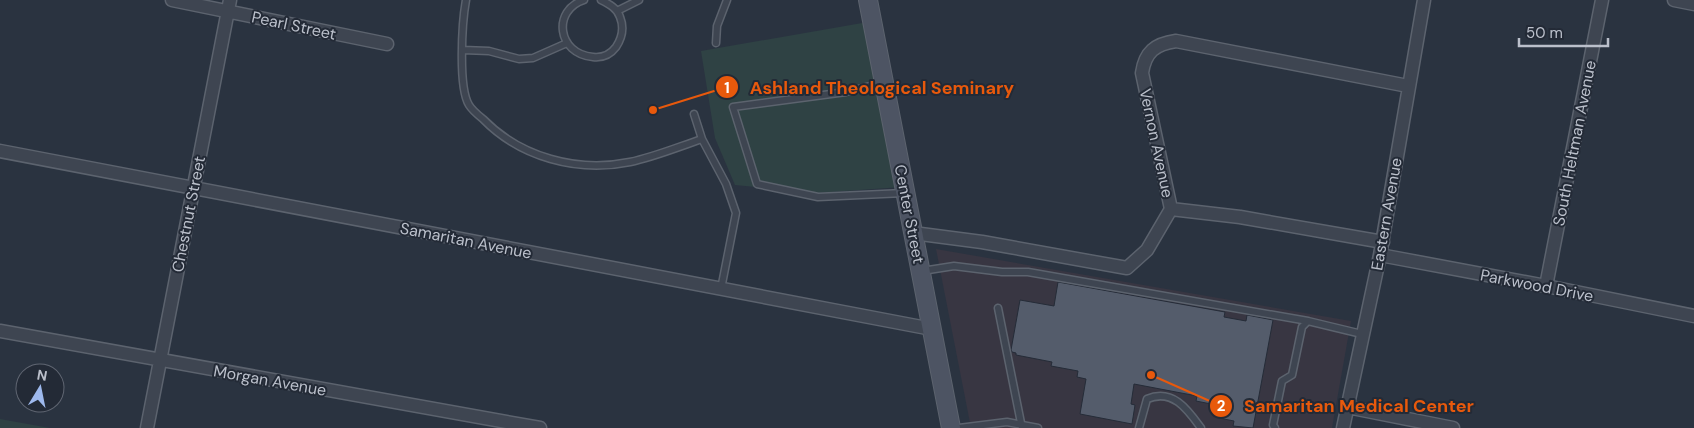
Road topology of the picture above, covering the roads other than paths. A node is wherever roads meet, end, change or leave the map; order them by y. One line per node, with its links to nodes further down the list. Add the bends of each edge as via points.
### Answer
1 (172, 0): 12 (street, Pearl Street)
2 (466, 0): 17 (lane)
3 (600, 0): 13 (lane)
4 (638, 0): 13 (lane)
5 (727, 0): 14 (lane, via 717,26)
6 (868, 0): 18 (main road, Center Street)
7 (1424, 0): 19 (street, Eastern Avenue)
8 (1602, 0): 30 (street, South Heltman Avenue)
9 (1674, 0): 11 (street)
10 (580, 1): 16 (lane, via 568,11 564,20)
11 (1694, 4)
12 (228, 6): 15 (street, Pearl Street); 23 (street, Chestnut Street)
13 (617, 11): 16 (lane, via 623,28 620,41 608,54 600,58 581,56)
14 (716, 43)
15 (387, 44)
16 (567, 44): 17 (lane, via 533,58 519,59 489,51)
17 (463, 50): 21 (lane, via 461,77 469,105 495,132 533,154 563,163 596,166 630,162)
18 (884, 82): 24 (main road, Center Street); 24 (lane, via 846,92 733,108 757,184 818,197)
19 (1408, 86): 25 (street, Vernon Avenue, via 1176,41 1158,45 1148,54 1142,73); 27 (street, Eastern Avenue)
20 (694, 114): 21 (lane)
21 (702, 139): 31 (lane, via 726,184 736,213)
22 (0, 151): 23 (street, Samaritan Avenue)
23 (193, 188): 31 (street, Samaritan Avenue); 38 (street, Chestnut Street)
24 (906, 192): 26 (main road, Center Street)
25 (1171, 210): 26 (street, Vernon Avenue, via 1147,250 1128,268); 27 (street, via 1240,217)
26 (913, 233): 29 (main road, Center Street)
27 (1383, 242): 28 (street, Eastern Avenue)
28 (1380, 255): 30 (street, Parkwood Drive); 37 (street, Eastern Avenue)
29 (921, 271): 34 (lane, via 954,266 1028,272); 35 (main road, Center Street)
30 (1546, 286): 33 (street, Parkwood Drive)
31 (722, 289): 35 (street, Samaritan Avenue)
32 (998, 308): 40 (lane)
33 (1694, 316)
34 (1308, 321): 37 (lane); 48 (lane, via 1302,327 1292,374 1282,380)
35 (932, 329): 43 (main road, Center Street)
36 (0, 331): 38 (street, Morgan Avenue)
37 (1362, 334): 39 (street, Eastern Avenue)
38 (161, 360): 41 (street, Chestnut Street); 42 (street, Morgan Avenue)
39 (1348, 406): 49 (street, Eastern Avenue); 50 (street)
40 (1021, 426): 44 (lane, via 1007,422); 45 (lane)
41 (147, 428)
42 (540, 428)
43 (951, 428)
44 (959, 428)
45 (1038, 428)
46 (1139, 428): 47 (lane, via 1147,399 1155,397 1174,398 1186,406)
47 (1201, 428)
48 (1275, 428)
49 (1343, 428)
50 (1452, 428)

